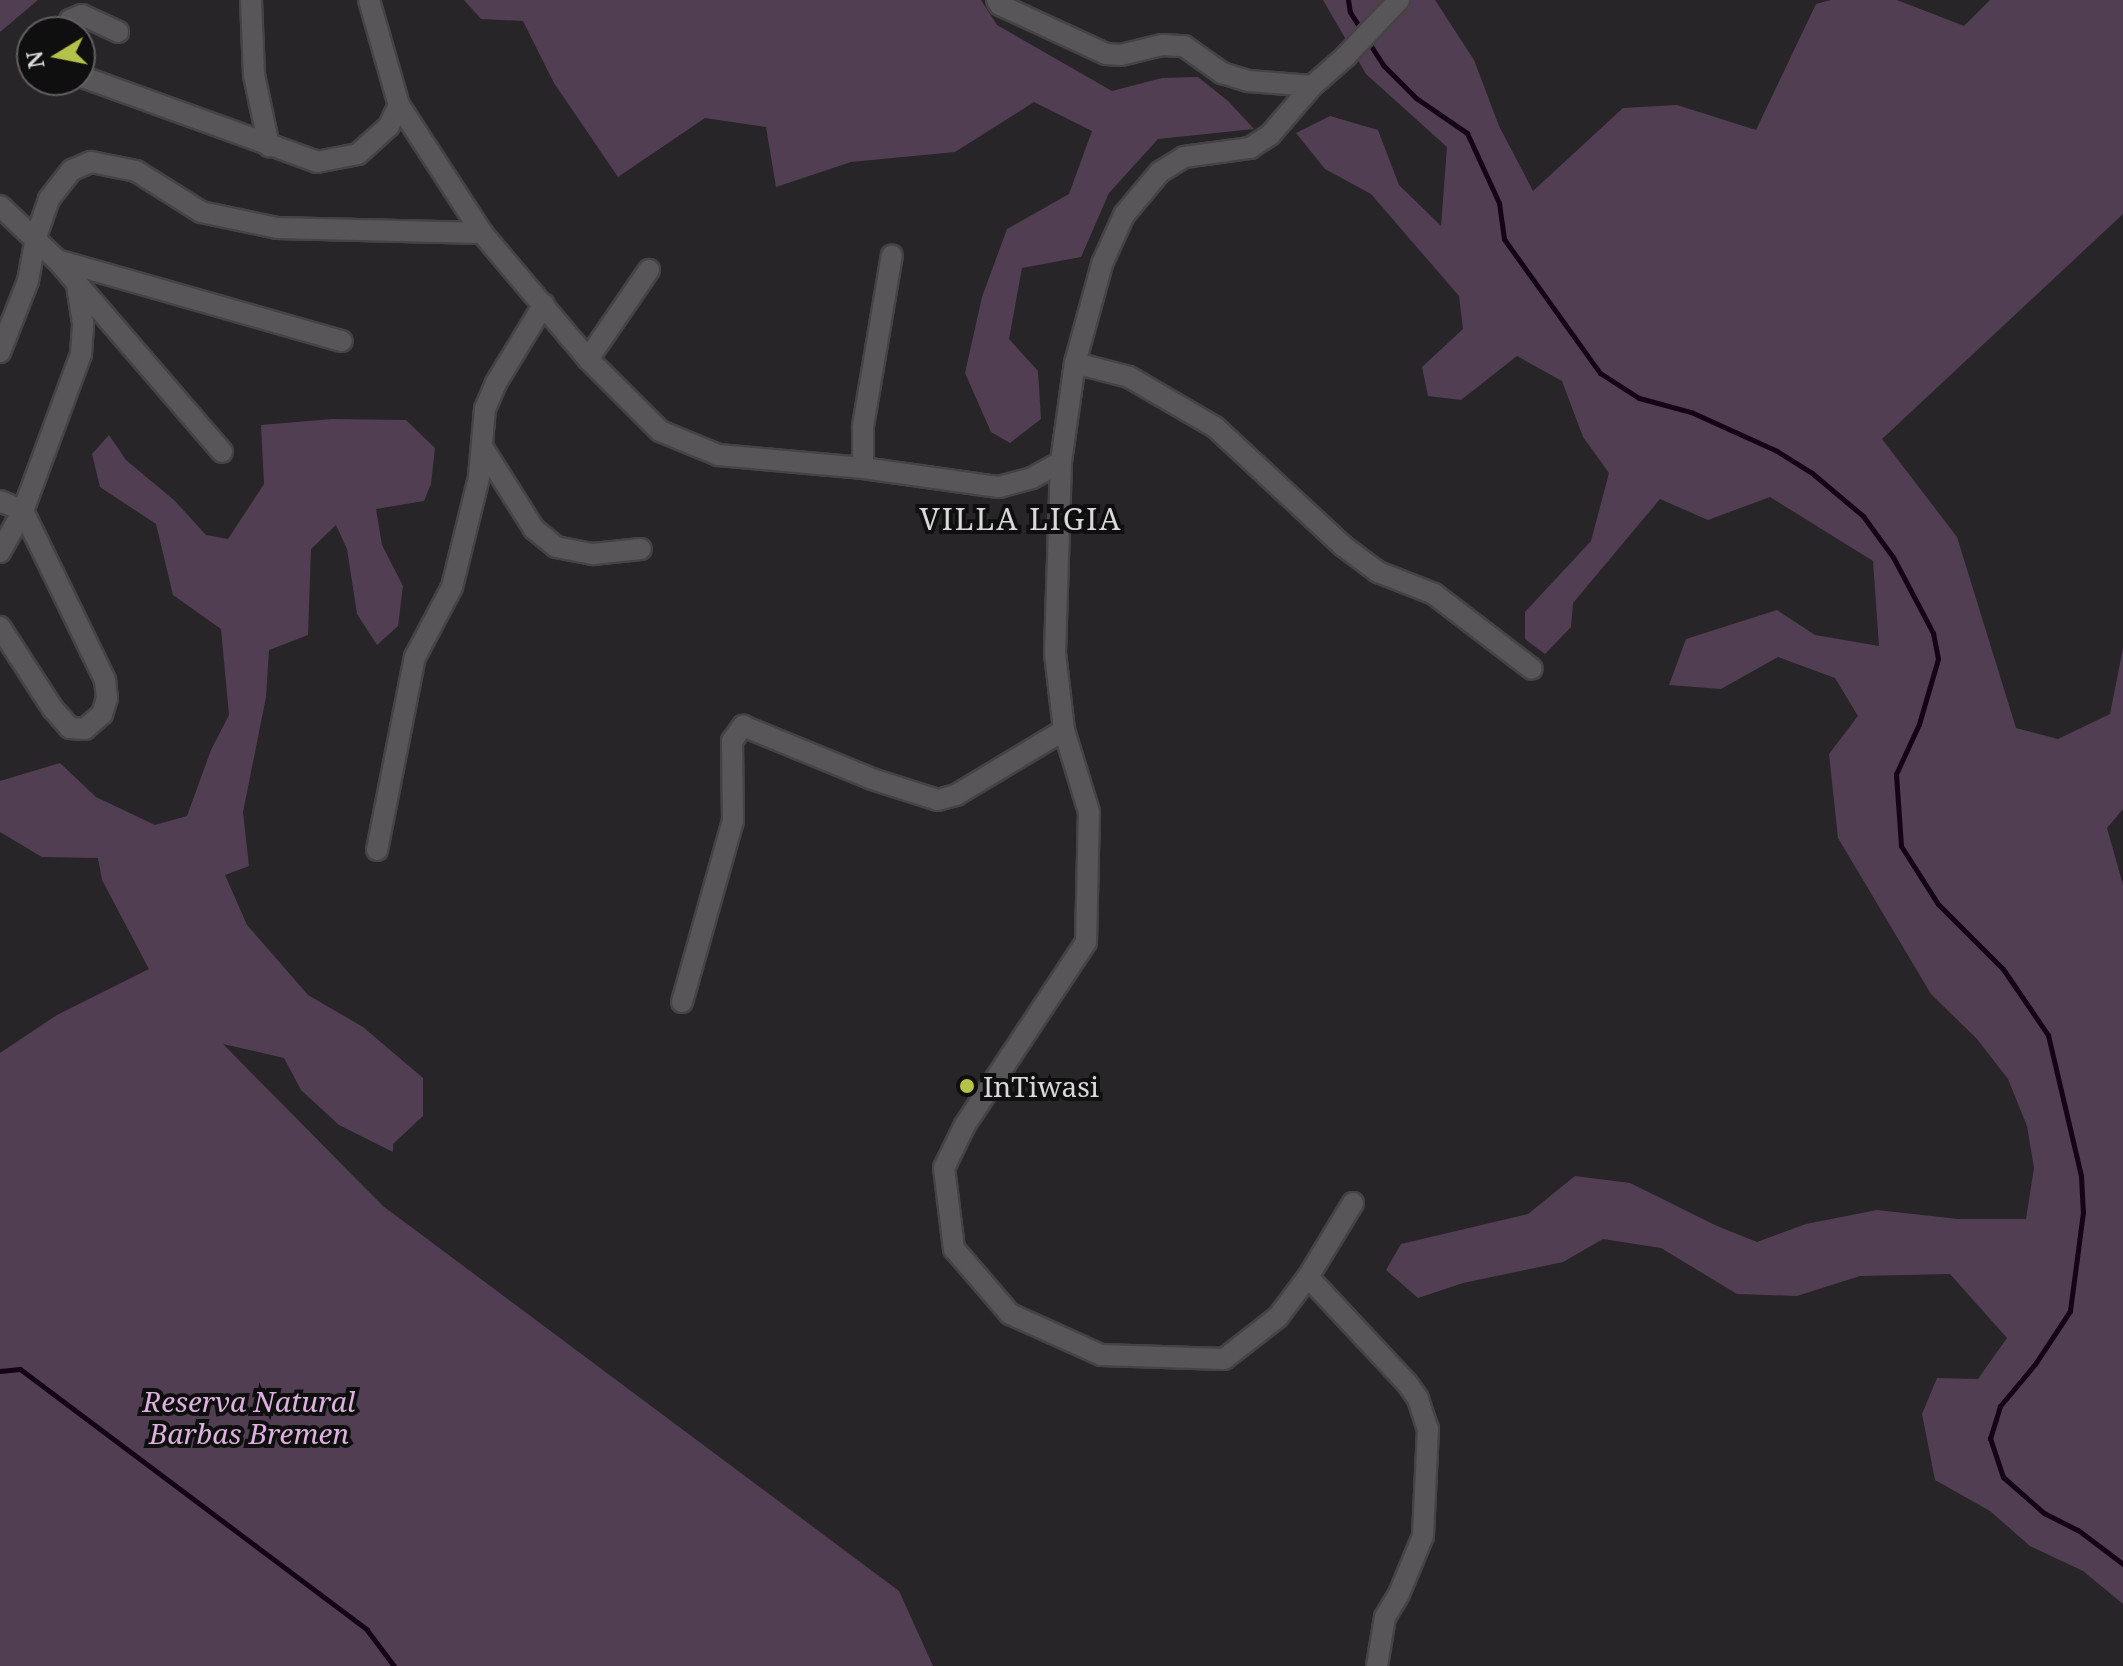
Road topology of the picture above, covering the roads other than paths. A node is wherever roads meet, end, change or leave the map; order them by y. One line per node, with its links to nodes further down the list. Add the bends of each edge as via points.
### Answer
1 (251, 0): 10 (street, via 254,75)
2 (369, 0): 9 (street)
3 (997, 0): 8 (street, via 1106,54 1184,46 1222,73 1249,81)
4 (1399, 0): 8 (street)
5 (96, 22): 6 (street)
6 (118, 32)
7 (96, 79): 10 (street)
8 (1312, 86): 22 (street, via 1270,135 1250,148 1184,157 1160,172 1124,215 1102,264)
9 (399, 105): 10 (street, via 389,126 358,154 317,162); 12 (street)
10 (269, 146)
11 (0, 206): 13 (street)
12 (482, 233): 13 (street, via 277,228 201,212 136,171 91,162 72,170 49,199); 18 (street)
13 (36, 237): 15 (street); 20 (street, via 28,281)
14 (892, 255): 26 (street, via 863,426)
15 (57, 260): 17 (street); 19 (street)
16 (649, 270): 21 (street)
17 (77, 285): 24 (street); 28 (street, via 81,354)
18 (544, 304): 21 (street); 23 (street, via 496,383 485,409)
19 (342, 341)
20 (0, 352)
21 (588, 359): 26 (street, via 660,431 718,455)
22 (1075, 363): 25 (street); 32 (street, via 1129,377 1215,427 1343,546 1378,572 1434,594)
23 (483, 448): 29 (street, via 534,529 556,547 593,554); 34 (street, via 452,587 415,657)
24 (222, 452)
25 (1061, 462): 26 (street, via 999,487); 33 (street, via 1055,653)
26 (863, 468)
27 (0, 501): 28 (street)
28 (23, 511): 30 (street); 31 (street, via 105,680 102,714 85,729 70,728)
29 (641, 549)
30 (0, 552)
31 (0, 627)
32 (1532, 669)
33 (1064, 730): 35 (street, via 956,795 938,800 743,726 732,741 733,821); 37 (street, via 1089,812 1086,942 973,1112 944,1168 954,1249 1010,1314 1101,1355 1224,1359 1278,1317)
34 (377, 850)
35 (682, 1002)
36 (1353, 1203): 37 (street)
37 (1308, 1277): 38 (street, via 1407,1383 1428,1429 1423,1536 1385,1617)
38 (1377, 1666)

